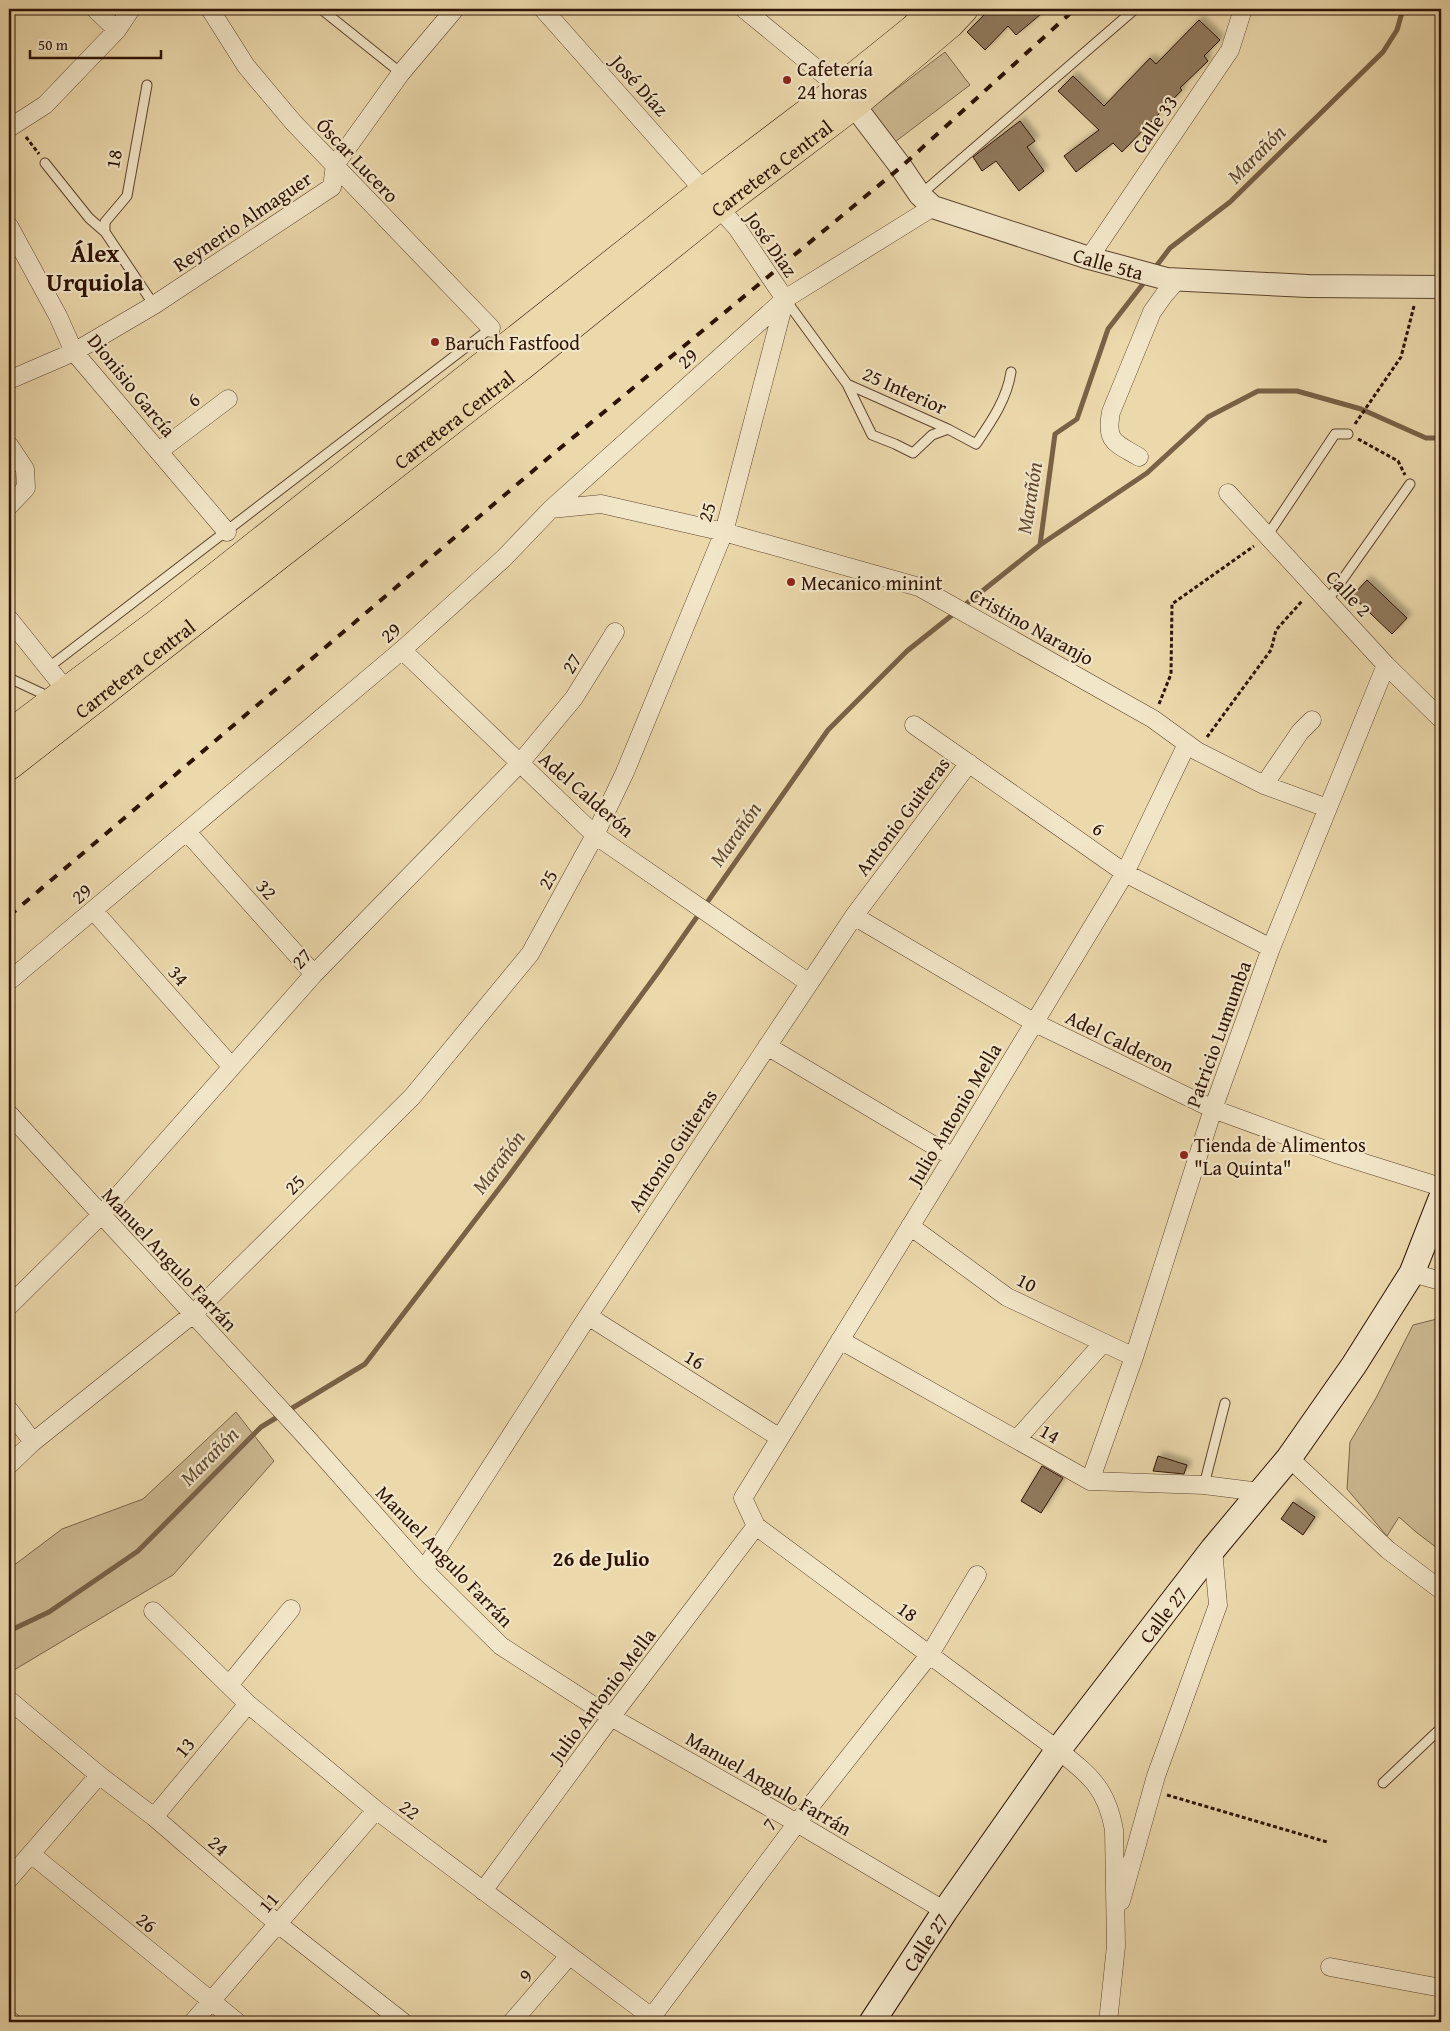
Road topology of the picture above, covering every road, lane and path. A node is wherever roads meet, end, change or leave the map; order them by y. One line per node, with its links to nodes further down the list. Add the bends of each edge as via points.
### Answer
1 (95, 9): 11 (street)
2 (131, 9): 11 (street)
3 (210, 9): 17 (street, Óscar Lucero, via 246,66)
4 (321, 9): 12 (lane)
5 (455, 9): 12 (street, Reynerio Almaguer)
6 (543, 9): 18 (street, José Díaz)
7 (744, 9): 14 (street)
8 (1135, 9): 19 (lane)
9 (1243, 9): 22 (street, Calle 33, via 1230,50)
10 (954, 13): 14 (main road, Carretera Central)
11 (117, 30): 15 (street, via 45,105)
12 (401, 73): 17 (street, Reynerio Almaguer)
13 (147, 85): 21 (lane, 18, via 127,196 106,222)
14 (847, 96): 18 (main road, Carretera Central); 19 (street)
15 (13, 125): 16 (path)
16 (45, 163): 21 (lane, via 89,218)
17 (334, 165): 27 (street, Reynerio Almaguer, via 332,187); 28 (street, Óscar Lucero)
18 (712, 199): 26 (street, José Diaz, via 737,228); 54 (main road, Carretera Central); 63 (main road, Carretera Central, via 515,371)
19 (926, 201): 22 (street, Calle 5ta); 26 (street)
20 (9, 226): 29 (street, Dionisio García)
21 (105, 232): 27 (lane)
22 (1089, 258): 23 (street, Calle 5ta)
23 (1173, 279): 24 (street, Calle 5ta, via 1308,286); 38 (street, via 1152,312 1111,412 1108,428 1114,441)
24 (1419, 286): 25 (street, Calle 5ta); 35 (path, via 1401,357)
25 (1441, 287)
26 (785, 299): 32 (lane, 25 Interior); 42 (street, 29); 44 (street, 25)
27 (154, 304): 29 (street, Reynerio Almaguer)
28 (491, 328): 43 (lane)
29 (74, 352): 31 (street, Reynerio Almaguer); 37 (street, Dionisio García)
30 (1011, 372): 34 (lane, 25 Interior, via 1008,389 976,444)
31 (9, 380)
32 (848, 384): 34 (lane, 25 Interior); 34 (lane, 25 Interior, via 872,435 913,453 932,435)
33 (228, 399): 37 (street, 6)
34 (948, 429)
35 (1348, 434): 39 (path, via 1398,460); 45 (lane, via 1335,434)
36 (9, 445): 41 (street, via 25,469 26,488)
37 (159, 451): 43 (street, Dionisio García)
38 (1139, 457)
39 (1410, 484): 47 (lane)
40 (1228, 493): 45 (street, Calle 2)
41 (9, 506)
42 (550, 509): 44 (street, Cristino Naranjo, via 601,504); 50 (street, 29, via 504,558)
43 (228, 532): 52 (lane)
44 (724, 532): 55 (street, Cristino Naranjo, via 919,587); 67 (street, 25, via 625,772)
45 (1267, 536): 46 (street, Calle 2); 55 (path, via 1172,604 1171,674)
46 (1315, 587): 47 (street, Calle 2); 60 (path, via 1276,630 1271,650)
47 (1328, 600): 51 (street, Calle 2)
48 (9, 619): 52 (street)
49 (615, 632): 61 (street, 27, via 574,698)
50 (402, 650): 61 (street, Adel Calderón); 66 (street, 29)
51 (1386, 665): 56 (street, Calle 2); 65 (street, Patricio Lumumba)
52 (49, 667): 54 (street)
53 (9, 678): 54 (lane)
54 (60, 694): 59 (main road, Carretera Central)
55 (1153, 719): 60 (street, Cristino Naranjo)
56 (1441, 719)
57 (1312, 720): 64 (street, via 1300,732)
58 (914, 725): 62 (street, 6)
59 (9, 734)
60 (1192, 748): 64 (street, Cristino Naranjo); 68 (street, Julio Antonio Mella)
61 (520, 763): 67 (street, Adel Calderón); 72 (street, 27)
62 (969, 763): 68 (street, 6); 70 (street, Antonio Guiteras)
63 (9, 766)
64 (1264, 785): 65 (street, Cristino Naranjo)
65 (1327, 808): 71 (street, Patricio Lumumba)
66 (187, 832): 69 (street, 29); 72 (street, 32)
67 (595, 835): 74 (street, Adel Calderón); 88 (street, 25, via 530,954 412,1097)
68 (1125, 873): 71 (street, 6); 75 (street, Julio Antonio Mella)
69 (93, 910): 73 (street, 29); 77 (street, 34)
70 (854, 916): 74 (street, Antonio Guiteras); 75 (street, Adel Calderon)
71 (1271, 948): 78 (street, Patricio Lumumba)
72 (314, 974): 77 (street, 27)
73 (9, 981)
74 (809, 983): 76 (street, Antonio Guiteras)
75 (1035, 1023): 78 (street, Adel Calderon); 80 (street, Julio Antonio Mella)
76 (767, 1046): 80 (street); 89 (street, Antonio Guiteras)
77 (232, 1067): 83 (street, 27)
78 (1213, 1109): 81 (street, Adel Calderon, via 1339,1156); 92 (street, Patricio Lumumba)
79 (9, 1114): 83 (street, Manuel Angulo Farrán)
80 (953, 1157): 84 (street, Julio Antonio Mella)
81 (1441, 1187)
82 (1441, 1199): 85 (main road, Calle 27)
83 (101, 1215): 87 (street, 27); 88 (street, Manuel Angulo Farrán)
84 (910, 1226): 90 (street, Julio Antonio Mella); 91 (street, 10, via 1007,1297)
85 (1412, 1273): 86 (street); 98 (main road, Calle 27, via 1354,1365)
86 (1441, 1281)
87 (9, 1306)
88 (193, 1314): 97 (street, 25); 106 (street, Manuel Angulo Farrán)
89 (588, 1316): 95 (street, 16); 106 (street, Antonio Guiteras)
90 (840, 1340): 95 (street, Julio Antonio Mella); 96 (street, 14)
91 (1103, 1343): 92 (street, 10); 96 (street)
92 (1134, 1357): 100 (street, Patricio Lumumba)
93 (1225, 1403): 101 (lane)
94 (9, 1410): 97 (street)
95 (780, 1438): 103 (street, Julio Antonio Mella)
96 (1017, 1439): 100 (street, 14)
97 (33, 1442): 99 (street, 25)
98 (1289, 1458): 102 (main road, Calle 27); 108 (street, via 1388,1550)
99 (9, 1465)
100 (1090, 1481): 101 (street, 14)
101 (1204, 1485): 102 (street, 14)
102 (1260, 1492): 105 (main road, Calle 27)
103 (743, 1498): 104 (street, 18)
104 (756, 1526): 111 (street, 18); 115 (street, Julio Antonio Mella)
105 (1213, 1549): 117 (main road, Calle 27); 120 (street, via 1218,1604)
106 (424, 1570): 115 (street, Manuel Angulo Farrán, via 501,1646)
107 (977, 1575): 111 (street, 7)
108 (1441, 1590)
109 (291, 1609): 112 (street)
110 (153, 1611): 112 (street, 22)
111 (930, 1654): 117 (street, 18); 123 (street, 7)
112 (229, 1685): 114 (street, 22)
113 (9, 1700): 118 (street, 24)
114 (248, 1704): 121 (street, 22); 122 (street, 13)
115 (611, 1717): 123 (street, Manuel Angulo Farrán); 127 (street, Julio Antonio Mella)
116 (1441, 1728): 119 (lane)
117 (1058, 1750): 128 (main road, Calle 27); 129 (street, 18, via 1099,1787 1112,1818)
118 (99, 1775): 122 (street, 24); 125 (street)
119 (1383, 1783)
120 (1152, 1790): 124 (path); 129 (street)
121 (376, 1810): 127 (street, 22); 130 (street, 11)
122 (154, 1817): 130 (street, 24)
123 (796, 1823): 128 (street, Manuel Angulo Farrán); 135 (street, 7)
124 (1327, 1842)
125 (31, 1854): 126 (street); 134 (street, 26)
126 (9, 1879)
127 (483, 1891): 131 (street, 22)
128 (945, 1911): 140 (main road, Calle 27)
129 (1116, 1921): 141 (street)
130 (278, 1924): 134 (street, 11); 138 (street, 24)
131 (570, 1956): 135 (street, 22); 139 (street, 9)
132 (1330, 1967): 133 (street)
133 (1441, 1988)
134 (211, 2001): 136 (street, 11); 137 (street, 26)
135 (652, 2021)
136 (193, 2022)
137 (237, 2022)
138 (403, 2022)
139 (512, 2022)
140 (872, 2022)
141 (1111, 2022)

